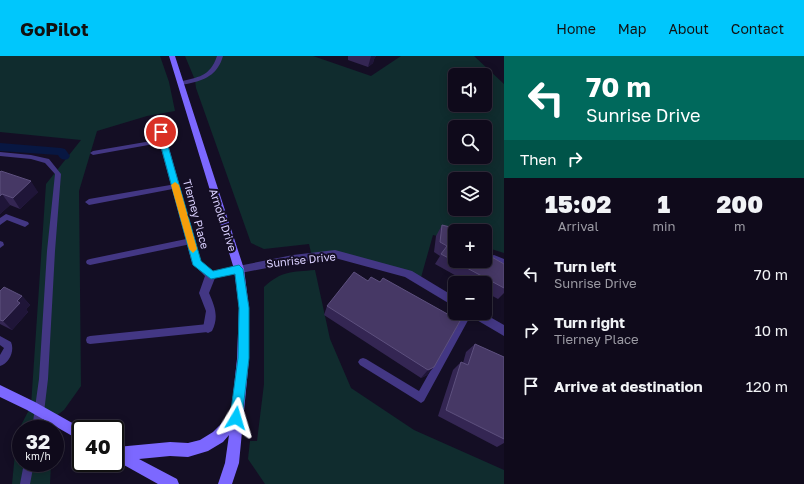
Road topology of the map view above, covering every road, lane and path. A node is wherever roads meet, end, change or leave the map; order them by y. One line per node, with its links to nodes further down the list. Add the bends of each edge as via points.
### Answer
1 (172, 56): 3 (street, Arnold Drive)
2 (220, 56): 3 (street, via 212,73)
3 (181, 83): 16 (street, Arnold Drive)
4 (158, 123): 5 (street, Tierney Place)
5 (164, 141): 6 (lane); 8 (street, Tierney Place)
6 (93, 153)
7 (0, 154): 28 (lane, via 47,161 58,174 53,211)
8 (176, 186): 9 (lane); 12 (street, Tierney Place)
9 (89, 202)
10 (0, 222): 11 (lane, via 6,217)
11 (25, 224)
12 (191, 242): 14 (lane); 17 (street, Tierney Place, via 197,263)
13 (494, 258): 15 (lane)
14 (90, 262)
15 (504, 263)
16 (239, 269): 17 (street, Sunrise Drive); 18 (street, Sunrise Drive, via 335,254 408,274); 29 (street, Arnold Drive, via 244,308 243,358)
17 (211, 275): 21 (street, via 204,293 211,311)
18 (448, 298)
19 (464, 320): 26 (lane, via 421,398)
20 (486, 320): 22 (street)
21 (208, 328): 24 (lane)
22 (504, 331)
23 (0, 340): 25 (lane, via 9,348)
24 (90, 340)
25 (0, 362)
26 (363, 362)
27 (0, 391): 28 (street)
28 (41, 411): 30 (lane); 31 (street)
29 (236, 418): 32 (street, via 218,437 203,446 188,450); 37 (street, Arnold Drive, via 232,463)
30 (39, 420)
31 (72, 430)
32 (124, 452)
33 (124, 457): 36 (street)
34 (27, 472): 35 (lane)
35 (25, 484)
36 (172, 484)
37 (225, 484)

